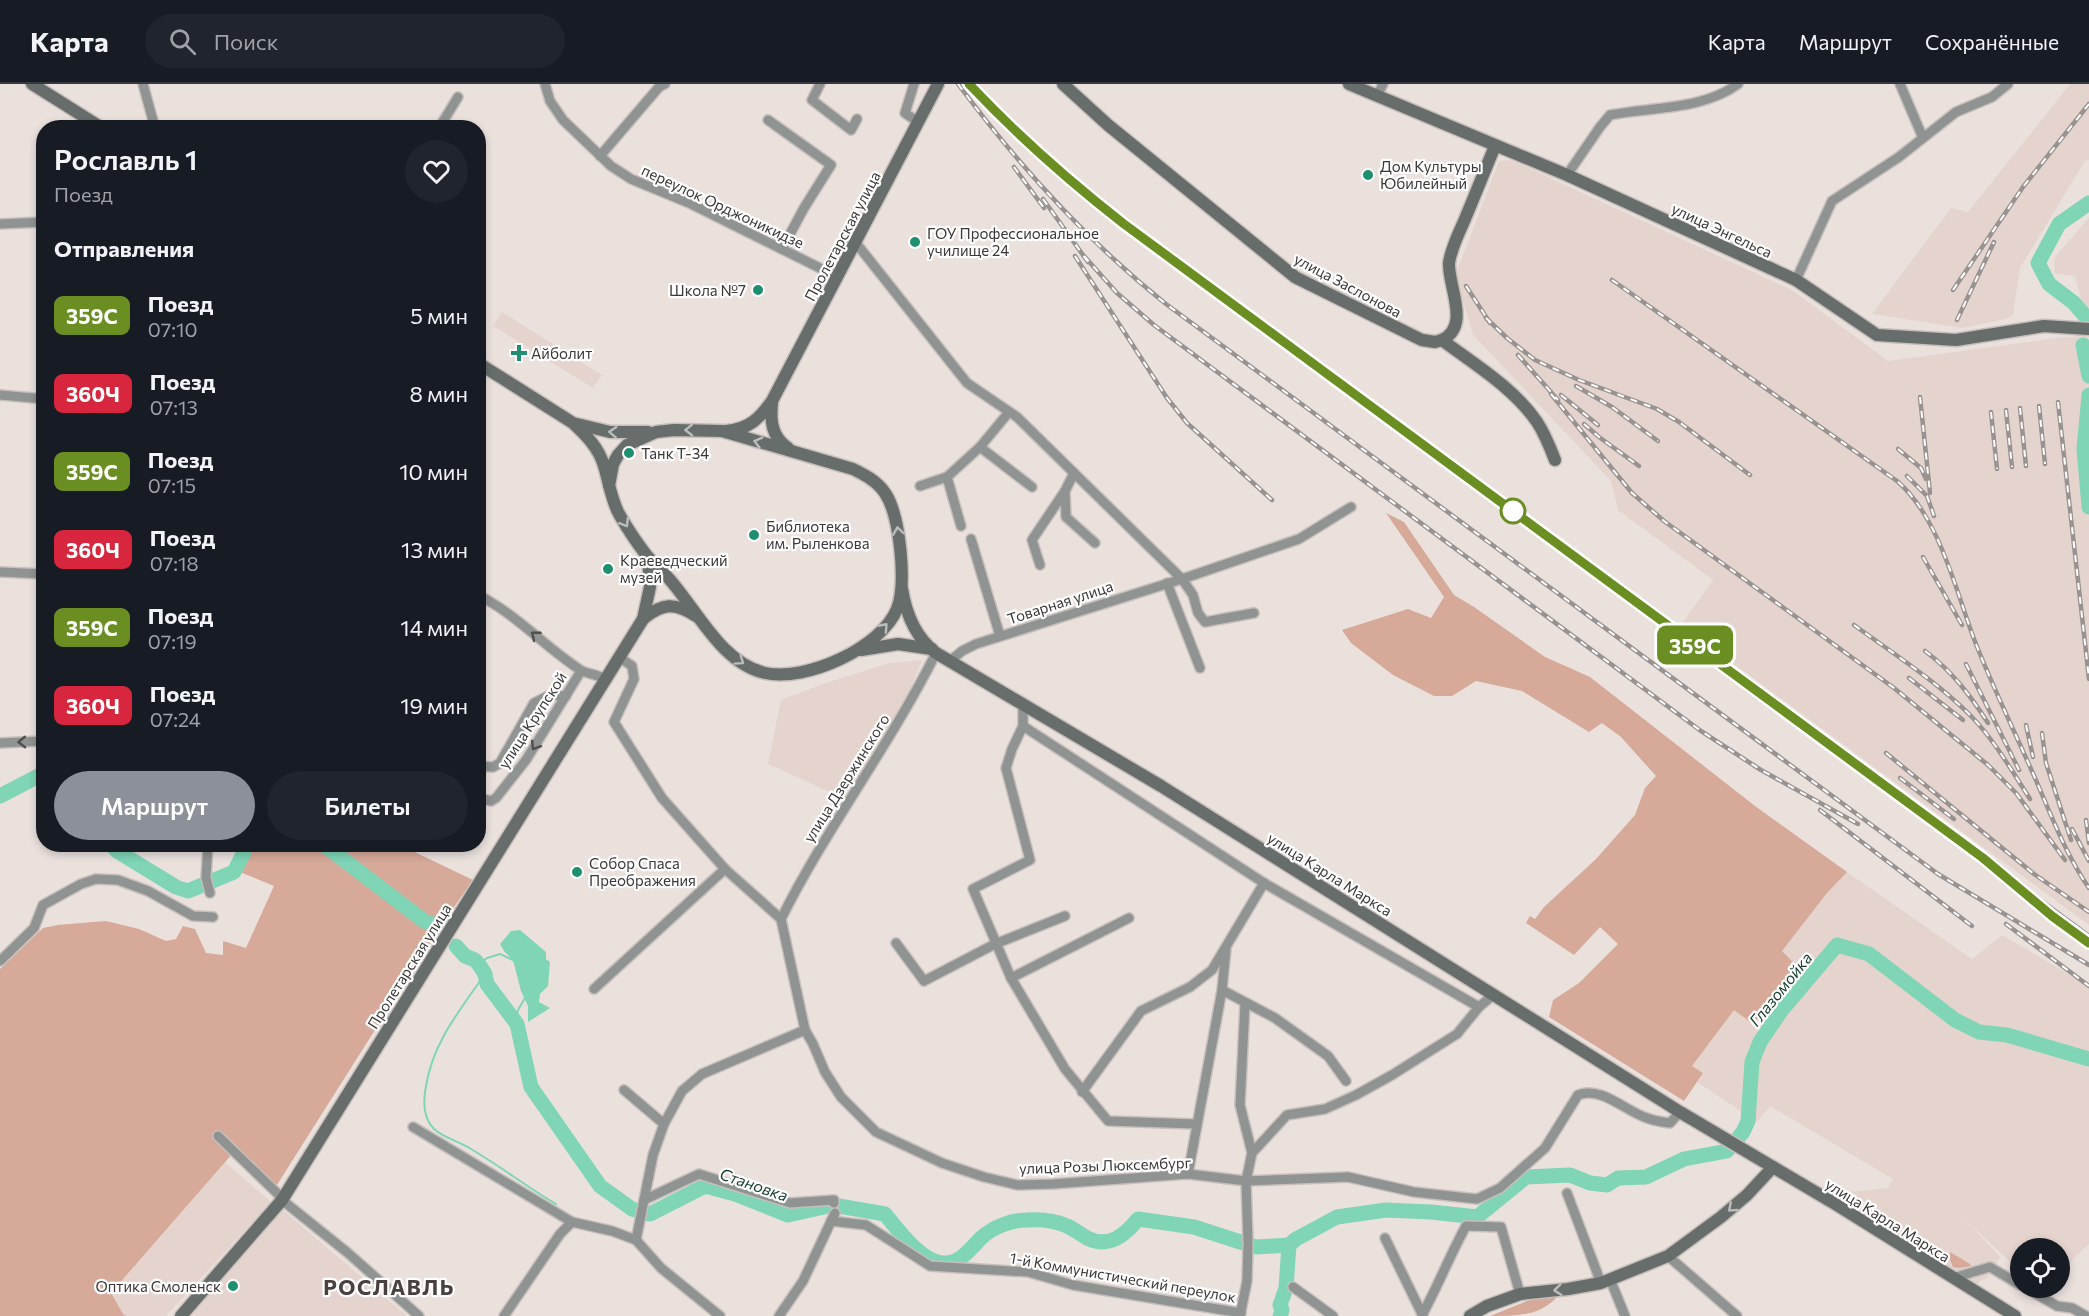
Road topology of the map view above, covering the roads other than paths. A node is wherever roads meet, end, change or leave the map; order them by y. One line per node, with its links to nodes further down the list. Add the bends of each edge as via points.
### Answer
1 (32, 84): 17 (main road)
2 (143, 84): 18 (street)
3 (545, 84): 23 (street, переулок Орджоникидзе, via 550,101 563,120)
4 (665, 84): 23 (street)
5 (820, 84): 16 (street, via 812,100 851,130)
6 (915, 84): 15 (street, via 905,113)
7 (938, 84): 15 (main road, Пролетарская улица)
8 (1063, 84): 32 (main road, улица Заслонова, via 1295,277 1422,340)
9 (1349, 84): 13 (main road, улица Энгельса)
10 (1738, 84): 24 (street, via 1709,99 1610,115)
11 (1900, 84): 21 (street)
12 (2008, 84): 21 (street, via 1992,97 1956,112)
13 (1380, 90): 22 (main road, улица Энгельса)
14 (458, 97): 19 (street)
15 (921, 117): 27 (main road, Пролетарская улица)
16 (857, 119)
17 (89, 120)
18 (153, 120)
19 (444, 120)
20 (768, 120): 28 (street, via 831,165)
21 (1923, 138): 30 (street, via 1832,201)
22 (1495, 146): 24 (main road, улица Энгельса); 32 (main road, via 1450,256 1456,322 1451,334)
23 (600, 156): 28 (street, переулок Орджоникидзе, via 631,179)
24 (1567, 175): 30 (main road, улица Энгельса)
25 (36, 222): 26 (street)
26 (0, 224)
27 (856, 243): 29 (main road, Пролетарская улица); 37 (street, via 967,383)
28 (782, 249): 29 (street, переулок Орджоникидзе)
29 (838, 277): 36 (main road, Пролетарская улица)
30 (1796, 280): 31 (main road, улица Энгельса, via 1877,335 1956,340 2044,326)
31 (2089, 329)
32 (1442, 340): 43 (main road, улица Заслонова, via 1522,405 1538,423)
33 (486, 368): 38 (main road)
34 (0, 395): 35 (street)
35 (36, 398)
36 (772, 401): 39 (main road, Пролетарская улица, via 754,423); 42 (main road, Пролетарская улица, via 772,429 780,442)
37 (1009, 412): 41 (street); 44 (street)
38 (573, 423): 40 (main road, one-way to 38, via 610,432); 46 (main road, via 599,454)
39 (722, 431): 40 (main road, one-way to 40); 42 (main road, one-way to 39)
40 (656, 432): 46 (main road, via 627,445 618,455)
41 (980, 447): 45 (street); 48 (street)
42 (795, 452): 60 (main road, one-way to 42, via 897,522 886,494 860,472)
43 (1556, 460)
44 (1074, 473): 49 (street); 58 (street)
45 (947, 477): 47 (street); 51 (street)
46 (609, 486): 54 (main road, one-way to 54, via 619,513)
47 (920, 486)
48 (1032, 487)
49 (1065, 491): 53 (street, via 1066,517); 55 (street, via 1032,540)
50 (1351, 507): 58 (street, Товарная улица, via 1299,538)
51 (961, 526)
52 (971, 538): 65 (street)
53 (1095, 543)
54 (648, 557): 63 (main road, Пролетарская улица, via 650,587); 64 (main road)
55 (1040, 566)
56 (0, 572): 57 (street)
57 (36, 574)
58 (1182, 579): 59 (street, Товарная улица); 62 (street, via 1205,622)
59 (1167, 583): 65 (street, Товарная улица); 70 (street)
60 (902, 589): 66 (main road, улица Карла Маркса, via 912,624); 67 (main road, one-way to 60, via 886,626 897,610)
61 (486, 600): 71 (street, one-way to 61)
62 (1254, 613)
63 (643, 619): 64 (main road, via 668,606 680,607); 68 (main road, Пролетарская улица)
64 (700, 619): 67 (main road, one-way to 67, via 734,657 764,673 795,674)
65 (1000, 636): 69 (street, Товарная улица, via 962,651)
66 (934, 651): 67 (main road, улица Карла Маркса, via 898,644); 69 (main road, улица Карла Маркса); 87 (street, улица Дзержинского, via 913,699 804,872)
67 (851, 653)
68 (619, 657): 72 (main road, Пролетарская улица); 81 (street, via 632,666 634,679 614,722 662,798)
69 (950, 661): 74 (main road, улица Карла Маркса)
70 (1200, 668)
71 (581, 671): 72 (street); 73 (street, улица Крупской)
72 (604, 679): 112 (main road, Пролетарская улица)
73 (566, 696): 78 (street, via 550,695 534,703 500,763); 79 (street, улица Крупской, one-way to 79, via 526,760 496,798)
74 (1023, 704): 75 (street); 95 (main road, улица Карла Маркса, via 1171,792)
75 (1023, 726): 82 (street); 89 (street, via 1006,768 1030,860 973,890)
76 (36, 741): 77 (street, one-way to 77)
77 (0, 742)
78 (486, 767)
79 (486, 800)
80 (208, 852): 83 (street, via 206,878)
81 (725, 869): 87 (street); 93 (street)
82 (1264, 883): 90 (street); 97 (street)
83 (210, 893)
84 (1065, 916): 89 (street)
85 (213, 917): 91 (street, via 194,916 118,880 96,879 43,905 34,928)
86 (1129, 918): 92 (street)
87 (781, 919): 98 (street, улица Розы Люксембург)
88 (896, 943): 89 (street, via 924,981)
89 (995, 944): 92 (street)
90 (1226, 946): 94 (street); 101 (street, via 1212,970 1190,987 1141,1011)
91 (0, 961)
92 (1011, 978): 101 (street)
93 (594, 989)
94 (1222, 990): 96 (street); 104 (street)
95 (1493, 995): 97 (street); 102 (main road, улица Карла Маркса)
96 (1245, 1004): 99 (street, via 1275,1018 1328,1056); 107 (street, via 1240,1105)
97 (1479, 1007): 107 (street, via 1457,1034 1356,1095 1325,1109 1287,1115)
98 (805, 1030): 103 (street, via 702,1074 682,1091); 109 (street, улица Розы Люксембург, via 842,1098 876,1132 942,1163 1017,1185)
99 (1346, 1082)
100 (624, 1090): 103 (street)
101 (1082, 1092): 104 (street, via 1108,1121)
102 (1680, 1112): 108 (main road, улица Карла Маркса); 110 (street, улица Розы Люксембург, via 1670,1123 1647,1119 1596,1093 1578,1095 1545,1148 1500,1188 1477,1199 1414,1192 1348,1177)
103 (664, 1124): 113 (street)
104 (1196, 1124): 109 (street)
105 (413, 1127): 115 (street)
106 (218, 1136): 112 (street)
107 (1252, 1153): 110 (street)
108 (1773, 1167): 118 (main road, one-way to 118, via 1747,1196); 119 (main road, улица Карла Маркса)
109 (1188, 1174): 110 (street, улица Розы Люксембург)
110 (1246, 1181): 125 (street, via 1247,1281)
111 (1567, 1193): 121 (street)
112 (282, 1200): 127 (main road, Пролетарская улица); 128 (street)
113 (644, 1200): 114 (street, 1-й Коммунистический переулок, via 699,1174 790,1203 834,1200); 117 (street)
114 (833, 1212): 125 (street, 1-й Коммунистический переулок, via 866,1226 930,1266 1028,1272 1073,1285); 131 (street, via 803,1281)
115 (572, 1222): 117 (street); 129 (street)
116 (1385, 1238): 126 (street)
117 (636, 1240): 130 (street, via 661,1268)
118 (1668, 1256): 121 (main road); 135 (street)
119 (1953, 1278): 120 (street, via 1990,1267); 136 (main road, улица Карла Маркса)
120 (2010, 1279)
121 (1605, 1281): 123 (main road, one-way to 123); 134 (street)
122 (1293, 1287): 132 (street)
123 (1520, 1294): 126 (street, via 1502,1227 1466,1226); 133 (main road)
124 (2043, 1298): 137 (street)
125 (1241, 1314)
126 (1422, 1315)
127 (182, 1316)
128 (420, 1316)
129 (504, 1316)
130 (720, 1316)
131 (779, 1316)
132 (1333, 1316)
133 (1470, 1316)
134 (1625, 1316)
135 (1737, 1316)
136 (2015, 1316)
137 (2086, 1316)

